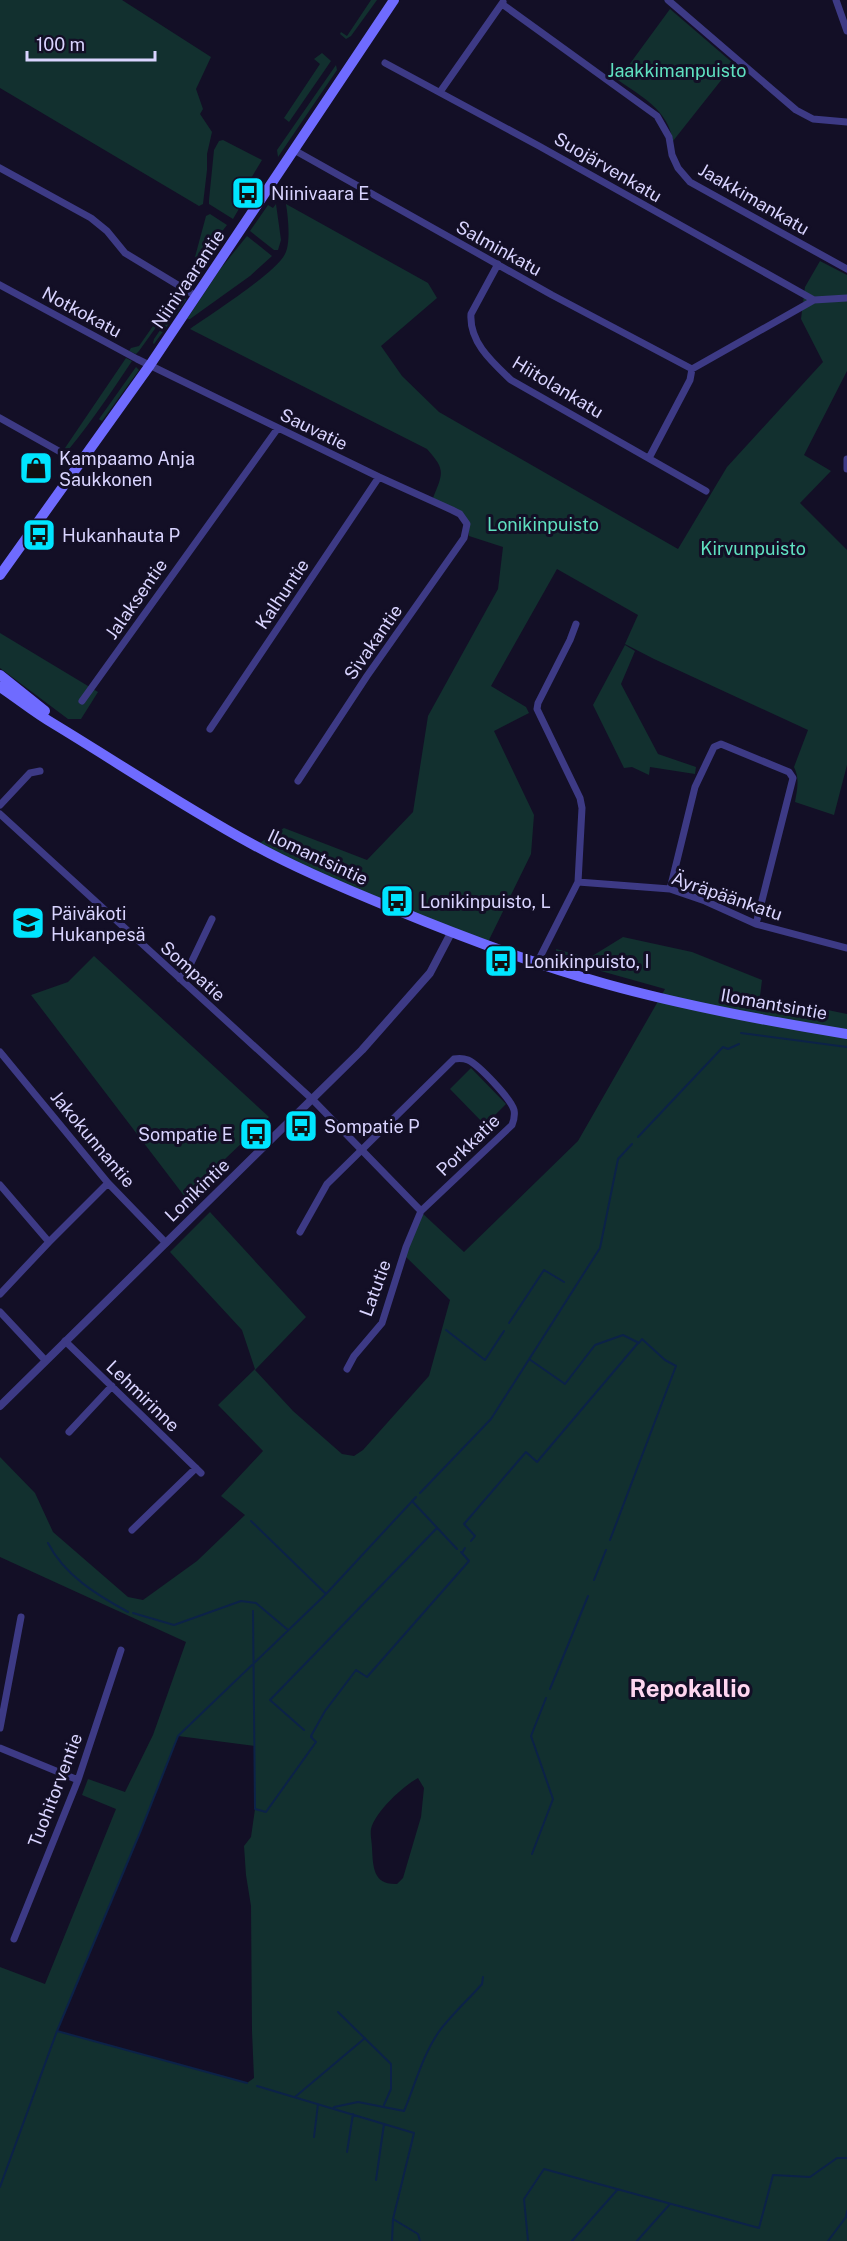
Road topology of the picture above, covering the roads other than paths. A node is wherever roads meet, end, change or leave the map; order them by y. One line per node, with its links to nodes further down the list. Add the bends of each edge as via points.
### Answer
1 (394, 0): 9 (main road, Niinivaarantie)
2 (668, 0): 8 (street, via 796,110 813,119)
3 (836, 0): 5 (street)
4 (503, 2): 7 (street); 12 (street, Jaakkimankatu, via 657,116 669,137 678,168 690,182)
5 (847, 31)
6 (385, 63): 7 (street, Suojärvenkatu)
7 (440, 92): 16 (street, Suojärvenkatu)
8 (847, 122)
9 (294, 150): 11 (street, Salminkatu); 14 (main road, Niinivaarantie)
10 (0, 168): 14 (street, via 91,218 125,253)
11 (498, 264): 18 (street, Salminkatu); 21 (street, Hiitolankatu, via 471,314 472,332 484,352 511,380)
12 (847, 268)
13 (0, 285): 17 (street, Notkokatu)
14 (196, 296): 17 (main road, Niinivaarantie)
15 (847, 298): 16 (street)
16 (814, 300): 18 (street)
17 (150, 365): 20 (street, Sauvatie); 23 (main road, Niinivaarantie)
18 (692, 369): 21 (street)
19 (0, 418): 23 (street)
20 (278, 428): 25 (street, Sauvatie); 32 (street, Jalaksentie)
21 (649, 458): 26 (street, Hiitolankatu)
22 (847, 459): 24 (street)
23 (80, 463): 28 (main road, Niinivaarantie)
24 (847, 469)
25 (379, 477): 27 (street, Sauvatie); 33 (street, Kalhuntie)
26 (706, 491)
27 (465, 519): 36 (street, Sivakantie, via 464,538)
28 (1, 574)
29 (576, 624): 39 (street, via 537,709 580,798)
30 (0, 675): 34 (main road, Ilomantsintie)
31 (0, 687): 34 (main road, Ilomantsintie)
32 (82, 701)
33 (210, 729)
34 (73, 735): 43 (main road, Ilomantsintie, via 254,845)
35 (40, 771): 37 (street, via 30,773)
36 (298, 781)
37 (0, 805)
38 (0, 814): 46 (street, Sompatie)
39 (578, 882): 40 (street, Äyräpäänkatu); 45 (street)
40 (670, 889): 42 (street, Äyräpäänkatu); 42 (street, via 695,787 714,747 721,744 789,772 793,778)
41 (212, 919): 46 (street)
42 (756, 924): 44 (street, Äyräpäänkatu)
43 (451, 933): 45 (main road, Ilomantsintie); 49 (street, Lonikintie, via 430,973)
44 (847, 948)
45 (537, 963): 47 (main road, Ilomantsintie, via 725,1013)
46 (180, 979): 49 (street, Sompatie)
47 (847, 1034)
48 (0, 1052): 51 (street, Jakokunnantie)
49 (313, 1100): 50 (street); 56 (street, Lonikintie)
50 (361, 1149): 53 (street); 53 (street, Porkkatie, via 448,1062 461,1058 475,1064 514,1108 512,1125); 54 (street, Porkkatie, via 327,1184)
51 (108, 1183): 55 (street); 56 (street, Jakokunnantie)
52 (0, 1185): 55 (street)
53 (421, 1211): 61 (street, Latutie, via 382,1323)
54 (300, 1232)
55 (49, 1242): 57 (street)
56 (166, 1243): 59 (street, Lonikintie)
57 (0, 1294)
58 (0, 1312): 60 (street)
59 (65, 1341): 60 (street, Lonikintie); 62 (street, Lehmirinne)
60 (45, 1360): 63 (street, Lonikintie)
61 (346, 1369)
62 (112, 1386): 64 (street); 65 (street, Lehmirinne, via 198,1470)
63 (0, 1406)
64 (69, 1432)
65 (132, 1530)
66 (21, 1617): 68 (street)
67 (121, 1650): 70 (street, Tuohitorventie)
68 (0, 1728)
69 (0, 1748): 70 (street)
70 (78, 1780): 71 (street, Tuohitorventie)
71 (14, 1939)

